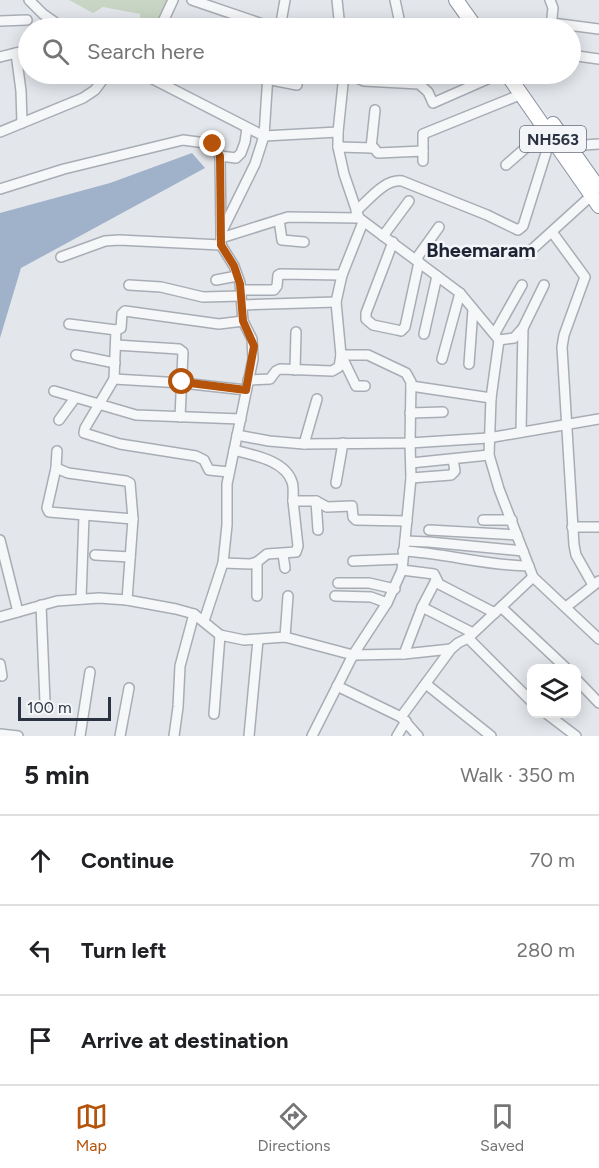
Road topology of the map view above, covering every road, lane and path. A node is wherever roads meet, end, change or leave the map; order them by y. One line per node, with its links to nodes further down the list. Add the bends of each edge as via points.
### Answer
1 (173, 0): 13 (street)
2 (192, 0): 10 (street)
3 (285, 0): 15 (street)
4 (337, 0): 16 (street)
5 (395, 0): 17 (street)
6 (456, 0): 18 (highway)
7 (465, 0): 19 (highway)
8 (550, 0): 20 (street)
9 (31, 3): 11 (street); 12 (street)
10 (217, 4): 14 (street)
11 (27, 18)
12 (50, 18)
13 (165, 18)
14 (250, 18)
15 (282, 18)
16 (339, 18)
17 (400, 18)
18 (469, 18)
19 (478, 18)
20 (552, 18)
21 (0, 21): 22 (street)
22 (18, 23)
23 (581, 28): 24 (street)
24 (599, 29)
25 (16, 52): 26 (street); 29 (street)
26 (0, 57)
27 (581, 57): 28 (street)
28 (599, 59)
29 (18, 68)
30 (20, 84): 45 (street)
31 (100, 84): 45 (street, via 83,98)
32 (162, 84): 46 (street)
33 (267, 84): 50 (street)
34 (294, 84): 42 (street)
35 (343, 84): 48 (street)
36 (395, 84): 37 (street)
37 (419, 84)
38 (419, 84): 39 (street, via 433,103)
39 (476, 84)
40 (520, 84): 43 (highway, NH563)
41 (525, 84): 52 (highway, NH563)
42 (297, 85)
43 (522, 94): 49 (highway, NH563); 54 (street, via 423,134 423,156 378,153)
44 (375, 110): 54 (street)
45 (22, 123): 47 (street)
46 (247, 128): 50 (street); 55 (street, via 242,153 236,158)
47 (0, 132)
48 (338, 132): 50 (street); 53 (street)
49 (549, 133): 56 (street); 58 (highway, NH563); 60 (street, via 523,226 518,230 396,180 387,184)
50 (264, 136): 65 (street)
51 (599, 144): 52 (street)
52 (570, 146): 58 (highway, NH563)
53 (338, 147): 54 (street); 60 (street)
54 (371, 148)
55 (220, 156): 57 (street, via 213,144 183,140); 65 (street)
56 (506, 165)
57 (0, 189)
58 (597, 197): 63 (street)
59 (409, 201): 64 (street)
60 (359, 217): 61 (street, via 298,216); 64 (street); 71 (street)
61 (279, 220): 65 (street); 66 (street, via 282,240)
62 (439, 227): 70 (street)
63 (552, 232): 68 (street); 113 (street, via 585,277 562,347)
64 (383, 236): 67 (street)
65 (221, 238): 69 (street, via 105,241); 72 (street)
66 (304, 242)
67 (393, 242): 70 (street); 70 (street, via 366,313 369,323 401,331 405,327)
68 (527, 254)
69 (61, 257)
70 (417, 260): 73 (street)
71 (342, 275): 79 (street, via 280,274 274,290); 80 (street)
72 (237, 276): 74 (street); 79 (street)
73 (437, 276): 78 (street); 87 (street)
74 (216, 280)
75 (129, 285): 79 (street, via 154,286 203,297)
76 (522, 285): 88 (street)
77 (544, 285): 84 (street)
78 (460, 293): 81 (street); 92 (street)
79 (241, 297): 80 (street); 82 (street)
80 (336, 302): 91 (street)
81 (474, 309): 88 (street); 94 (street)
82 (243, 321): 85 (street, via 219,324 125,311 121,328); 97 (street, via 254,346)
83 (69, 324): 85 (street)
84 (523, 328): 88 (street, via 514,338); 114 (street)
85 (116, 330): 89 (street)
86 (296, 332): 95 (street)
87 (424, 334)
88 (497, 337): 104 (street)
89 (116, 345): 93 (street); 98 (street, via 181,350)
90 (76, 355): 93 (street)
91 (341, 355): 95 (street, via 335,370); 99 (street, via 356,386); 100 (street, via 361,354 379,359 406,373)
92 (442, 359)
93 (115, 363): 96 (street)
94 (469, 364)
95 (295, 370): 97 (street, via 280,369 270,379)
96 (114, 379): 98 (street); 106 (street)
97 (248, 380): 101 (street)
98 (182, 382): 101 (street); 109 (street)
99 (365, 386)
100 (411, 386): 104 (street); 108 (street)
101 (246, 390): 110 (street)
102 (54, 392): 103 (street)
103 (75, 398): 106 (street); 112 (street)
104 (491, 398): 116 (street)
105 (317, 399): 119 (street)
106 (98, 406): 109 (street, via 136,415); 126 (street, via 84,433 120,444 196,456 204,460 209,470)
107 (443, 412): 108 (street)
108 (410, 413): 118 (street)
109 (180, 417): 110 (street)
110 (241, 419): 115 (street)
111 (599, 419): 113 (street)
112 (60, 420)
113 (567, 425): 114 (street); 137 (street)
114 (520, 432): 116 (street)
115 (237, 435): 119 (street); 121 (street)
116 (488, 438): 118 (street); 122 (street)
117 (343, 443): 118 (street); 119 (street); 128 (street)
118 (410, 443): 124 (street)
119 (304, 444)
120 (57, 450): 125 (street)
121 (234, 450): 126 (street); 129 (street, via 281,468 291,479)
122 (489, 455): 123 (street); 134 (street)
123 (453, 460): 124 (street); 127 (street, via 454,474)
124 (411, 463): 127 (street)
125 (56, 468): 131 (street, via 47,510); 132 (street, via 128,482)
126 (229, 472): 148 (street)
127 (411, 478): 135 (street)
128 (336, 483)
129 (293, 501): 130 (street); 144 (street, via 297,549)
130 (316, 501): 135 (street, via 327,507 352,506 352,517 356,520); 138 (street)
131 (84, 516): 132 (street); 161 (street)
132 (133, 519): 146 (street)
133 (483, 520): 134 (street)
134 (512, 520): 140 (street)
135 (407, 521): 142 (street)
136 (599, 526): 137 (street)
137 (573, 527): 156 (street, via 576,555)
138 (318, 530)
139 (429, 530): 140 (street)
140 (517, 535): 143 (street)
141 (0, 540): 168 (street)
142 (404, 551): 143 (street, via 429,542); 147 (street); 150 (street, via 502,566); 152 (street)
143 (523, 551): 150 (street)
144 (283, 554): 149 (street, via 267,554); 151 (street)
145 (95, 555): 146 (street)
146 (130, 557): 162 (street)
147 (353, 561)
148 (223, 562): 149 (street); 171 (street)
149 (257, 562): 158 (street)
150 (529, 566): 153 (street)
151 (285, 568)
152 (402, 570): 154 (street, via 434,573); 157 (street)
153 (533, 577): 166 (street); 167 (street)
154 (436, 580): 165 (street); 167 (street)
155 (338, 583): 157 (street, via 369,583)
156 (596, 583): 166 (street)
157 (394, 589): 163 (street)
158 (257, 596)
159 (288, 596): 174 (street)
160 (335, 596): 163 (street, via 370,597)
161 (81, 599): 162 (street); 164 (street)
162 (128, 600): 169 (street)
163 (387, 603): 179 (street)
164 (41, 605): 168 (street); 189 (street)
165 (422, 607): 173 (street); 178 (street)
166 (566, 607): 175 (street)
167 (498, 610): 173 (street); 181 (street)
168 (18, 612): 170 (street)
169 (194, 614): 171 (street); 198 (street, via 180,666)
170 (0, 617)
171 (204, 621): 172 (street)
172 (220, 635): 176 (street); 191 (street)
173 (470, 635): 177 (street); 188 (street)
174 (285, 637): 176 (street); 179 (street)
175 (599, 639)
176 (258, 640): 199 (street)
177 (451, 649): 178 (street); 184 (street)
178 (404, 654): 179 (street)
179 (353, 655): 186 (street)
180 (0, 664): 183 (street)
181 (560, 664)
182 (90, 672): 196 (street)
183 (2, 676)
184 (426, 684): 193 (street); 203 (street)
185 (581, 684): 190 (street)
186 (338, 686): 193 (street); 200 (street)
187 (129, 688): 197 (street)
188 (527, 698)
189 (45, 702)
190 (599, 703)
191 (214, 714)
192 (552, 718): 204 (street)
193 (404, 719): 201 (street); 202 (street)
194 (0, 734): 195 (street)
195 (18, 736)
196 (80, 736)
197 (120, 736)
198 (174, 736)
199 (249, 736)
200 (312, 736)
201 (397, 736)
202 (418, 736)
203 (491, 736)
204 (576, 736)

